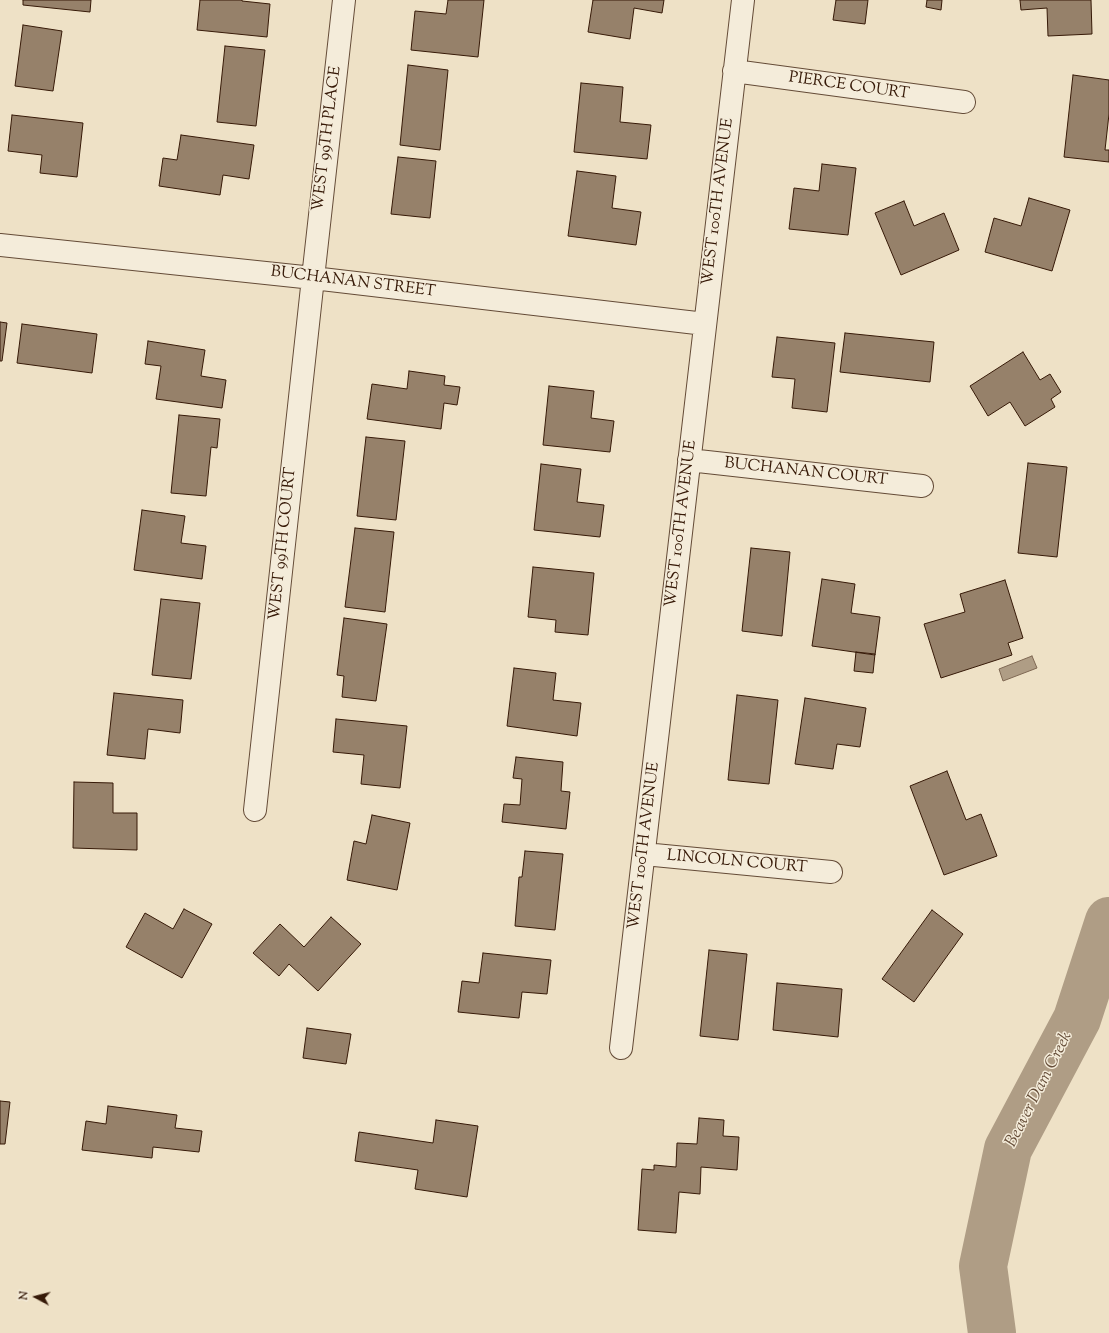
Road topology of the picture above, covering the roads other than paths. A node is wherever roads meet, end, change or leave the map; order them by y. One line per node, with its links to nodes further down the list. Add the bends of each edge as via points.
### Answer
1 (344, 0): 6 (street, WEST 99TH PLACE)
2 (743, 0): 3 (street, WEST 100TH AVENUE)
3 (734, 71): 4 (street, PIERCE COURT); 7 (street, WEST 100TH AVENUE)
4 (964, 102)
5 (0, 245): 6 (street, BUCHANAN STREET)
6 (312, 278): 7 (street, BUCHANAN STREET); 10 (street, WEST 99TH COURT)
7 (705, 324): 8 (street, WEST 100TH AVENUE)
8 (689, 460): 9 (street, BUCHANAN COURT); 11 (street, WEST 100TH AVENUE)
9 (922, 486)
10 (255, 810)
11 (644, 854): 12 (street, LINCOLN COURT); 13 (street, WEST 100TH AVENUE)
12 (831, 872)
13 (621, 1048)

